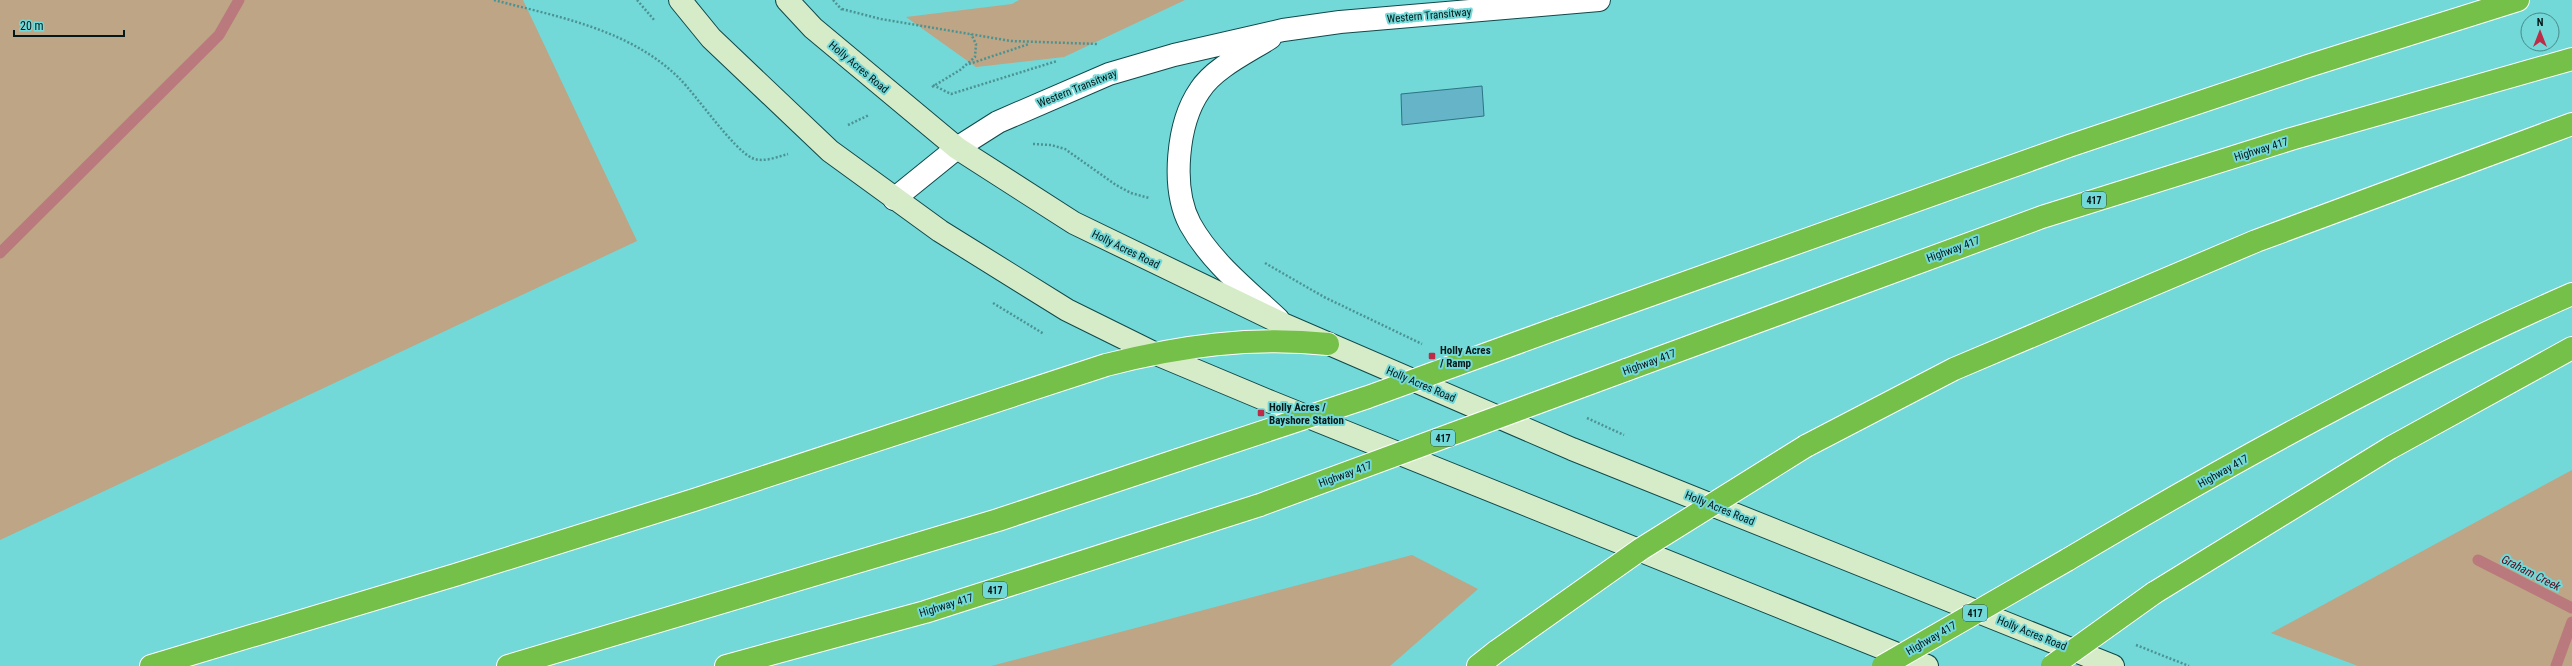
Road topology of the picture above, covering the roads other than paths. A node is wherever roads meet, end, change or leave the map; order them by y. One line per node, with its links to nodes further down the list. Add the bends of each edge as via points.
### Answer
1 (680, 0): 9 (main road, via 711,38 817,139)
2 (787, 0): 8 (main road, Holly Acres Road, via 813,28)
3 (1599, 0): 5 (lane, Western Transitway, via 1340,22)
4 (2518, 0): 16 (highway, bridge, via 2308,66 2069,146 1368,397 998,520)
5 (1283, 30): 8 (lane, Western Transitway, via 1224,42 1109,74 998,122); 11 (lane, Western Transitway, via 1227,65 1200,89 1189,111 1180,143 1179,169 1183,203 1190,223 1215,259)
6 (2572, 59): 17 (highway, Highway 417 / 417, bridge, via 2291,139 2042,217 1260,505 926,612)
7 (2572, 124): 18 (highway, bridge, via 2256,241 1954,369 1806,446 1641,549)
8 (957, 148): 9 (lane, Western Transitway); 11 (main road, Holly Acres Road, via 1074,223)
9 (894, 200): 14 (main road, via 997,268 1067,310)
10 (2572, 294): 19 (highway, Highway 417 / 417, bridge, via 2375,388 2133,520)
11 (1283, 324): 12 (main road, Holly Acres Road)
12 (1328, 344): 14 (highway, via 1272,340 1235,341); 22 (main road, Holly Acres Road, via 1572,449)
13 (2572, 348): 21 (highway, bridge, via 2390,448 2154,593)
14 (1154, 353): 15 (highway, via 1106,366 904,434 463,573); 20 (main road, via 1469,483)
15 (151, 666)
16 (508, 666)
17 (726, 666)
18 (1478, 666)
19 (1884, 666)
20 (1927, 666)
21 (2052, 666)
22 (2113, 666)

